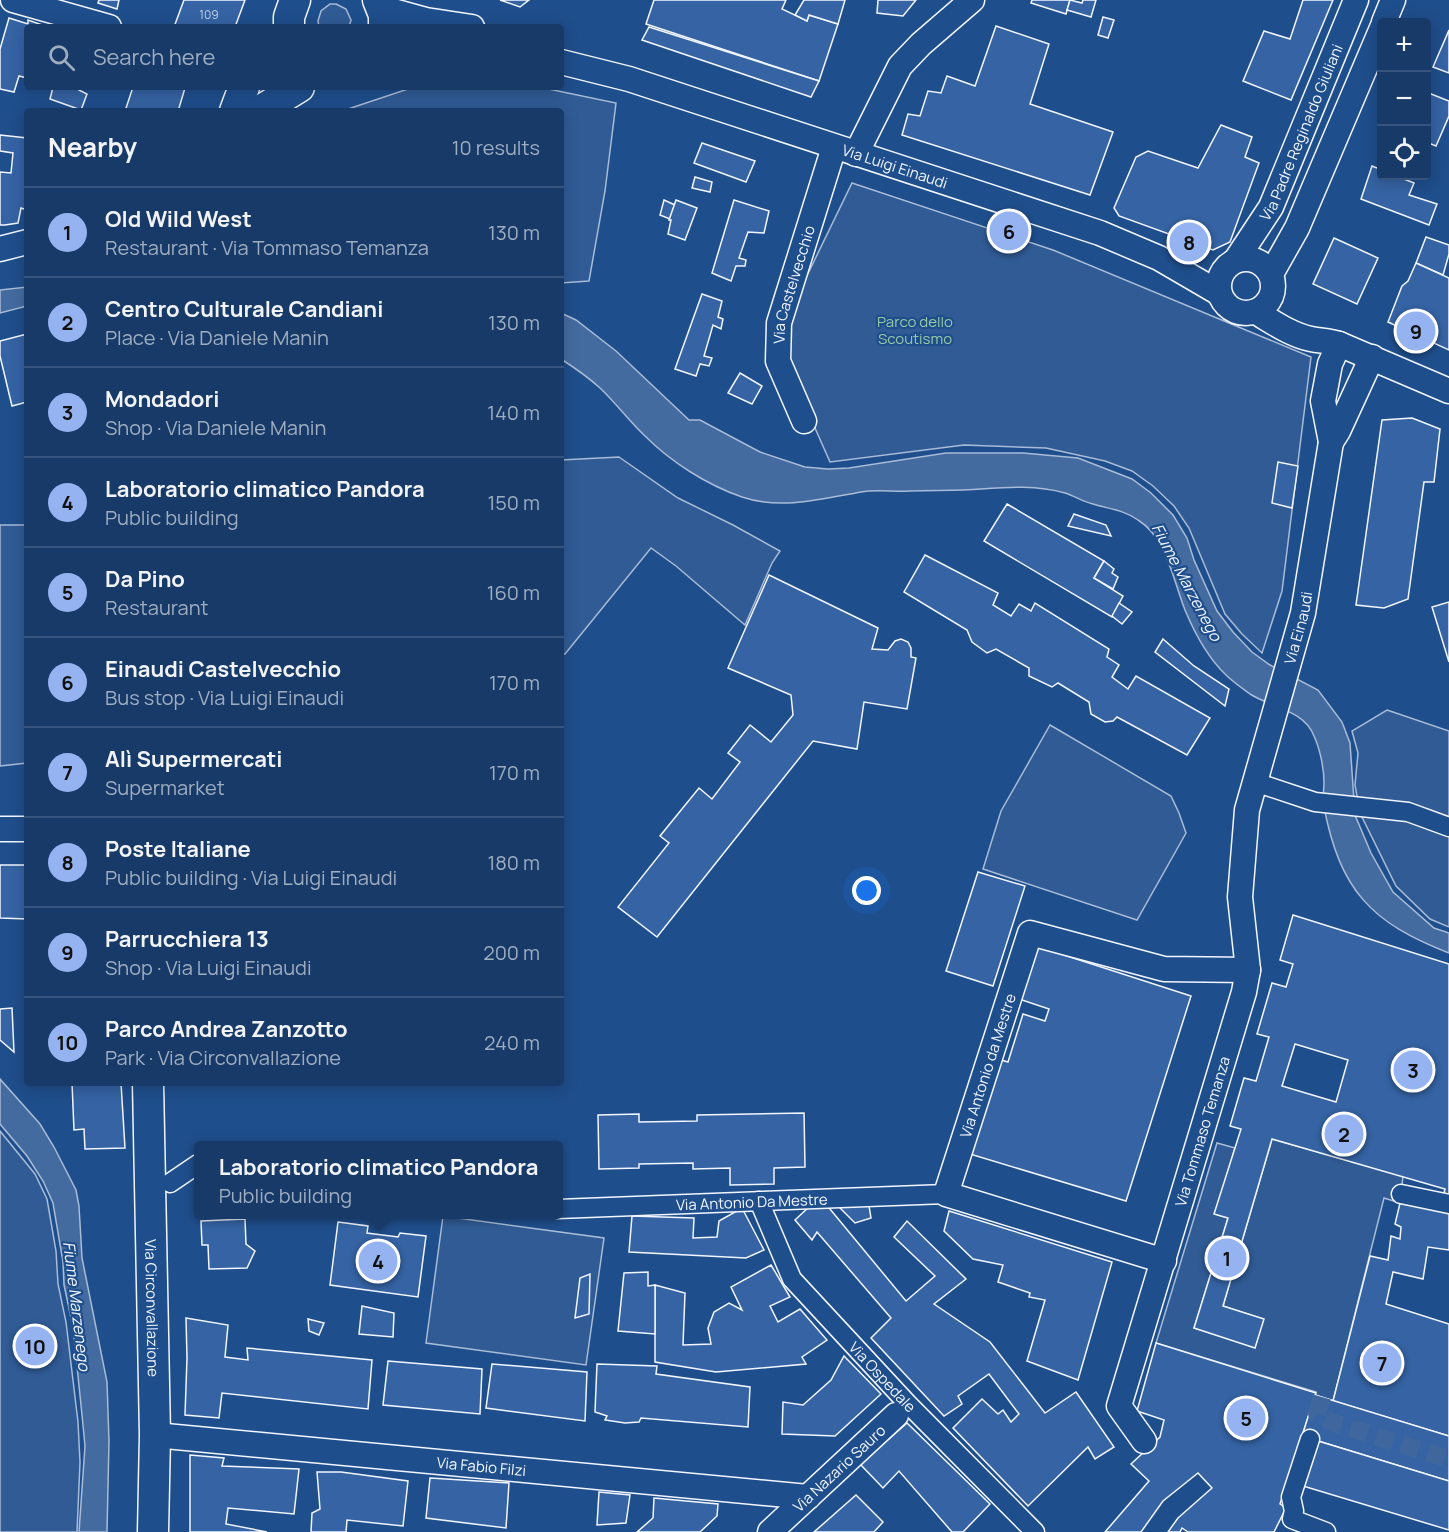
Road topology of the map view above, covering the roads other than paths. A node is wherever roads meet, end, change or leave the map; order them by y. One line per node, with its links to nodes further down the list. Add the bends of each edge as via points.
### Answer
1 (13, 0): 8 (street)
2 (295, 0): 9 (street)
3 (972, 0): 17 (street, Via Castelvecchio, via 900,66)
4 (1356, 0): 20 (street, Via Padre Reginaldo Giuliani, via 1271,207)
5 (1394, 0): 7 (street)
6 (381, 12): 10 (street)
7 (1386, 18)
8 (99, 24)
9 (289, 24)
10 (452, 24)
11 (1377, 40): 21 (street)
12 (564, 63): 17 (street, Via Luigi Einaudi, via 629,80)
13 (243, 90): 15 (street)
14 (294, 90): 16 (street)
15 (236, 108)
16 (265, 108)
17 (845, 151): 22 (street, Via Luigi Einaudi, via 1100,232 1160,258); 27 (street, Via Castelvecchio, via 779,323 778,361)
18 (24, 243): 19 (street)
19 (0, 249)
20 (1236, 260): 21 (street, via 1260,262); 22 (street, via 1222,273)
21 (1273, 282): 23 (street, via 1268,304); 24 (street, via 1289,315 1317,327)
22 (1220, 293): 23 (street, via 1223,301 1238,312)
23 (1256, 312): 24 (street, via 1288,331)
24 (1333, 342): 25 (street); 28 (street, via 1323,401)
25 (1372, 357): 26 (street); 28 (street)
26 (1449, 391)
27 (804, 421)
28 (1330, 442): 29 (street, Via Einaudi, via 1303,613)
29 (1255, 782): 30 (street, Via Einaudi); 31 (street, via 1315,802 1408,812)
30 (1247, 810): 34 (street, Via Tommaso Temanza, via 1240,897)
31 (1449, 827)
32 (0, 829): 33 (street)
33 (24, 829)
34 (1248, 970): 38 (street, Via Antonio da Mestre, via 1164,969 1030,933); 43 (street, Via Tommaso Temanza)
35 (148, 1086): 45 (street, Via Circonvallazione)
36 (194, 1167): 37 (street)
37 (170, 1183)
38 (946, 1194): 40 (street, Via Antonio Da Mestre); 43 (street)
39 (1401, 1194): 41 (street)
40 (759, 1201): 42 (street, Via Antonio Da Mestre); 44 (street, Via Ospedale, via 792,1279)
41 (1449, 1204)
42 (563, 1209)
43 (1164, 1261): 47 (street, Via Tommaso Temanza, via 1119,1406)
44 (902, 1409): 48 (street, Via Nazario Sauro); 51 (street, Via Ospedale)
45 (155, 1436): 48 (street, Via Fabio Filzi); 49 (street, Via Circonvallazione)
46 (1310, 1438): 52 (street, via 1291,1497 1292,1519)
47 (1144, 1441)
48 (808, 1497): 50 (street, Via Nazario Sauro)
49 (153, 1532)
50 (770, 1532)
51 (1035, 1532)
52 (1326, 1532)

